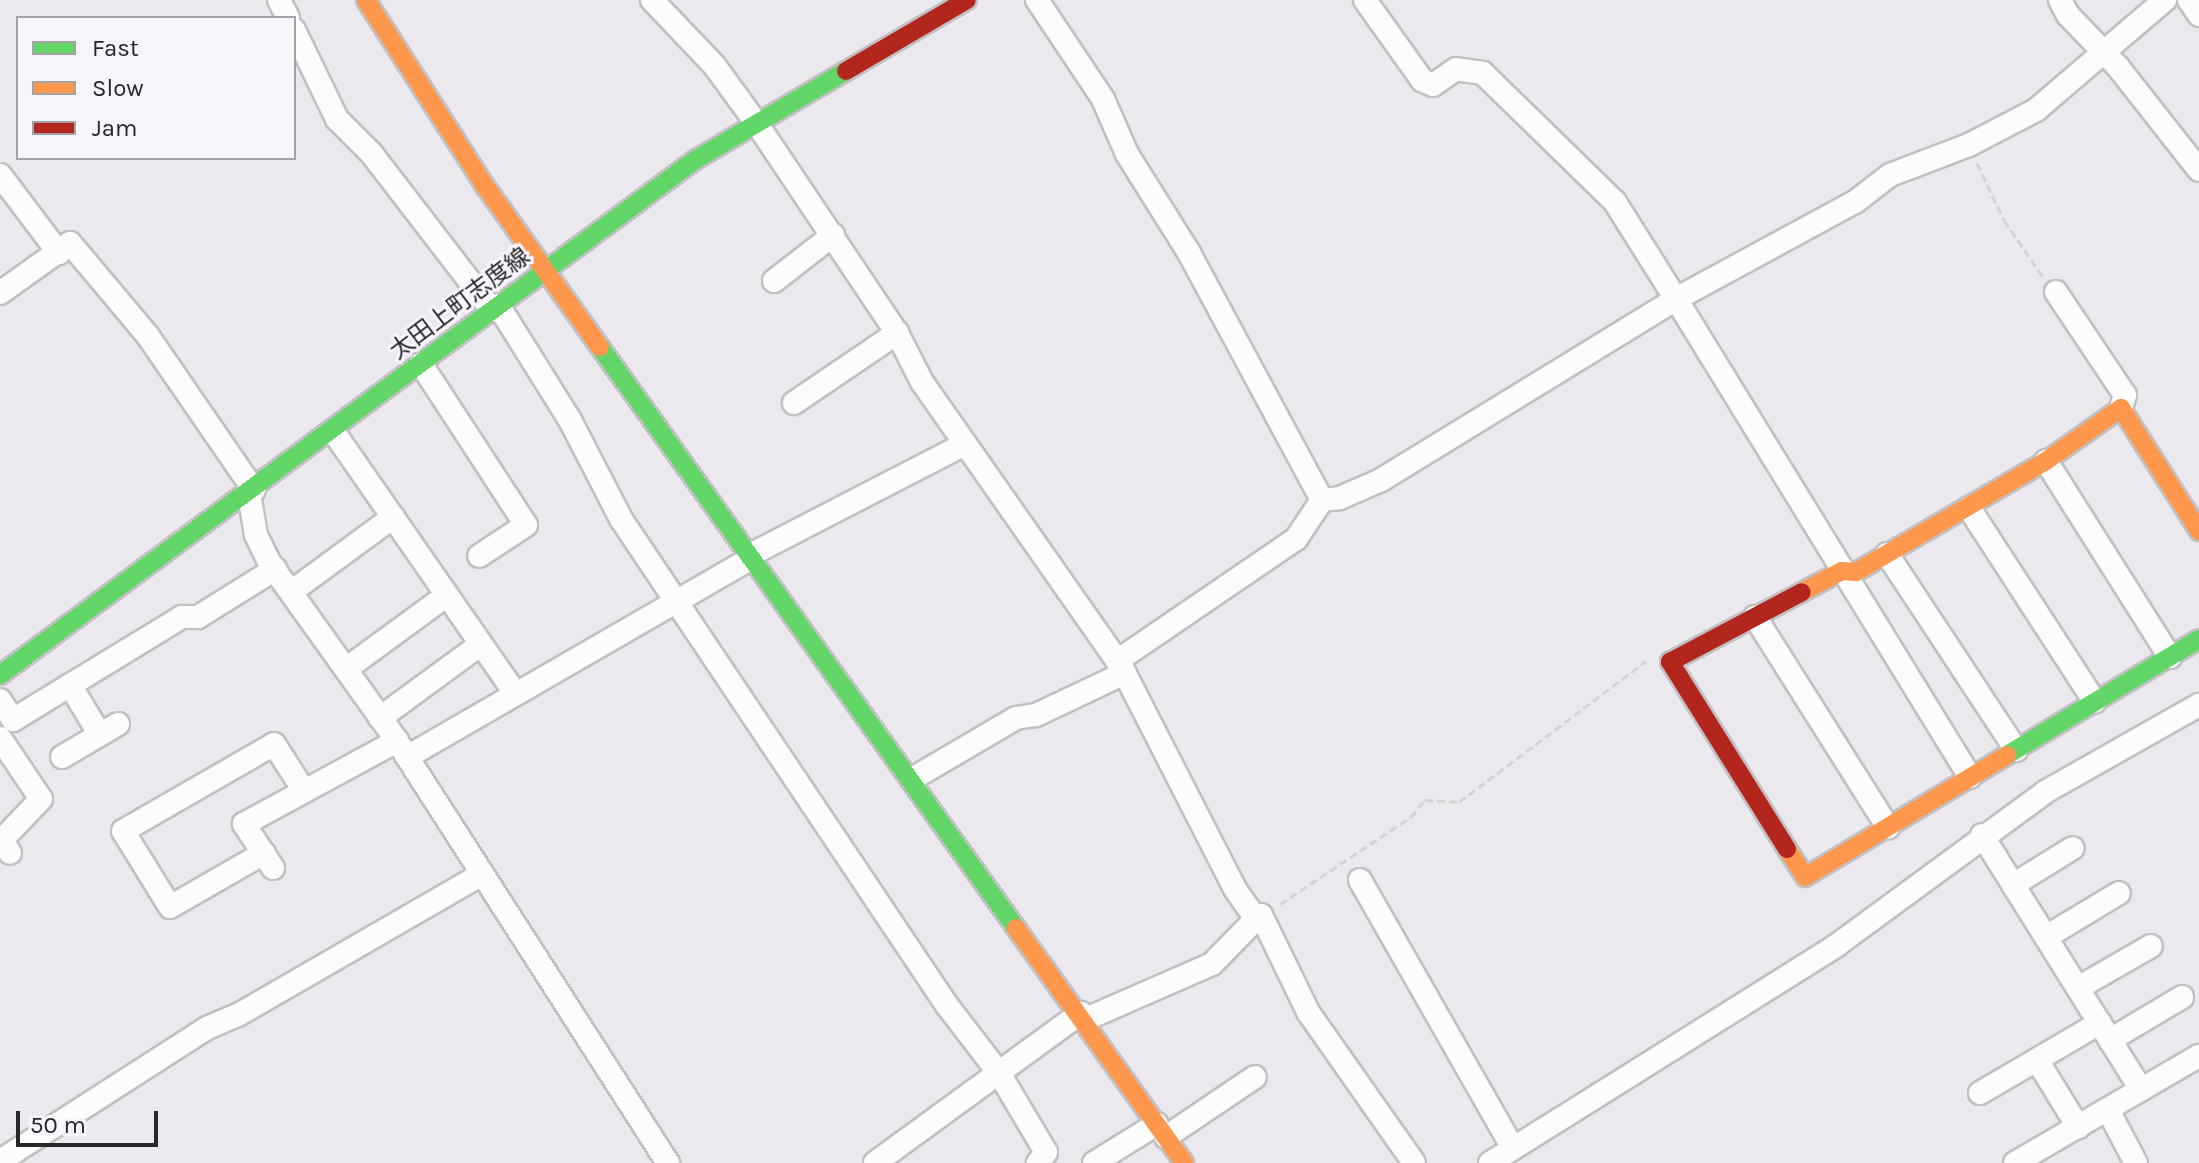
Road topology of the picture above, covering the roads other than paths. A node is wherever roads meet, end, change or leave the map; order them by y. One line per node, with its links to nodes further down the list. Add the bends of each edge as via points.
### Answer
1 (366, 0): 17 (street, via 456,144)
2 (652, 0): 12 (street, via 714,65)
3 (967, 0): 12 (street, 太田上町志度線)
4 (1037, 0): 31 (street, via 1103,99 1127,154 1189,253)
5 (1365, 0): 21 (street, via 1422,80 1433,85 1456,69 1483,73 1615,202)
6 (2060, 0): 11 (street)
7 (2165, 0): 11 (street)
8 (2189, 0): 9 (street)
9 (2199, 15)
10 (296, 34): 22 (street, via 337,119 371,153)
11 (2099, 51): 13 (street, via 2118,67); 21 (street, via 2036,110 1969,145 1890,175 1855,202)
12 (757, 124): 15 (street); 17 (street, 太田上町志度線, via 695,160)
13 (2199, 170)
14 (0, 175): 16 (street)
15 (833, 235): 18 (street); 23 (street)
16 (59, 253): 20 (street); 30 (street, via 70,243 148,336)
17 (546, 269): 22 (street, 太田上町志度線); 37 (street)
18 (774, 281)
19 (2056, 292): 26 (street, via 2125,395)
20 (0, 293)
21 (1676, 299): 31 (street, via 1381,480); 39 (street)
22 (495, 308): 24 (street, 太田上町志度線); 42 (street, via 571,422 621,519)
23 (897, 333): 25 (street); 28 (street, via 922,382)
24 (421, 364): 27 (street, 太田上町志度線); 36 (street, via 526,525)
25 (794, 403)
26 (2121, 408): 29 (street); 34 (street)
27 (333, 431): 30 (street, 太田上町志度線); 33 (street)
28 (965, 444): 37 (street); 47 (street)
29 (2046, 461): 32 (street); 46 (street)
30 (252, 492): 38 (street, via 256,535); 49 (street, 太田上町志度線)
31 (1322, 500): 47 (street, via 1296,539)
32 (1969, 508): 35 (street); 53 (street)
33 (393, 517): 40 (street); 41 (street)
34 (2199, 531)
35 (1887, 554): 39 (street, via 1856,572); 58 (street)
36 (479, 556)
37 (751, 557): 42 (street); 61 (street)
38 (275, 569): 40 (street); 50 (street, via 198,617 182,617)
39 (1842, 571): 43 (street); 60 (street)
40 (291, 592): 48 (street)
41 (447, 595): 45 (street); 48 (street)
42 (679, 601): 51 (street); 80 (street, via 827,829)
43 (1755, 617): 63 (street); 63 (street, via 1670,662 1805,877)
44 (2199, 639): 46 (street)
45 (481, 644): 51 (street); 55 (street)
46 (2170, 657): 53 (street)
47 (1121, 667): 61 (street, via 1036,715 1016,718); 76 (street, via 1235,889 1256,919 1212,964)
48 (346, 669): 55 (street)
49 (0, 675)
50 (70, 685): 52 (street, via 13,720); 59 (street, via 109,730)
51 (516, 694): 57 (street)
52 (0, 700)
53 (2095, 702): 58 (street)
54 (2199, 705): 64 (street, via 2045,792)
55 (380, 718): 57 (street)
56 (0, 738): 66 (street, via 41,799 2,840)
57 (402, 749): 62 (street); 67 (street)
58 (2016, 750): 60 (street)
59 (62, 757)
60 (1970, 777): 63 (street)
61 (912, 779): 76 (street)
62 (304, 791): 62 (street, via 274,744 123,831 170,907 268,861 244,824)
63 (1888, 827)
64 (1982, 835): 69 (street); 87 (street, via 1837,945)
65 (2073, 848): 69 (street)
66 (10, 853)
67 (482, 874): 88 (street, via 207,1028); 89 (street)
68 (1360, 880): 87 (street)
69 (2013, 885): 72 (street)
70 (2119, 893): 72 (street)
71 (1261, 915): 94 (street, via 1308,1012)
72 (2046, 937): 74 (street)
73 (2151, 946): 74 (street)
74 (2078, 988): 77 (street)
75 (2182, 997): 77 (street)
76 (1084, 1016): 80 (street); 86 (street)
77 (2105, 1032): 79 (street); 82 (street)
78 (2199, 1056): 82 (street)
79 (2037, 1060): 83 (street); 85 (street)
80 (999, 1073): 90 (street); 91 (street, via 1046,1152)
81 (1255, 1077): 86 (street)
82 (2141, 1089): 84 (street)
83 (1980, 1093)
84 (2108, 1110): 85 (street); 97 (street)
85 (2078, 1127): 96 (street)
86 (1162, 1131): 92 (street); 93 (street)
87 (1513, 1148): 95 (street)
88 (0, 1161)
89 (668, 1163)
90 (875, 1163)
91 (1038, 1163)
92 (1094, 1163)
93 (1184, 1163)
94 (1414, 1163)
95 (1490, 1163)
96 (2015, 1163)
97 (2136, 1163)

